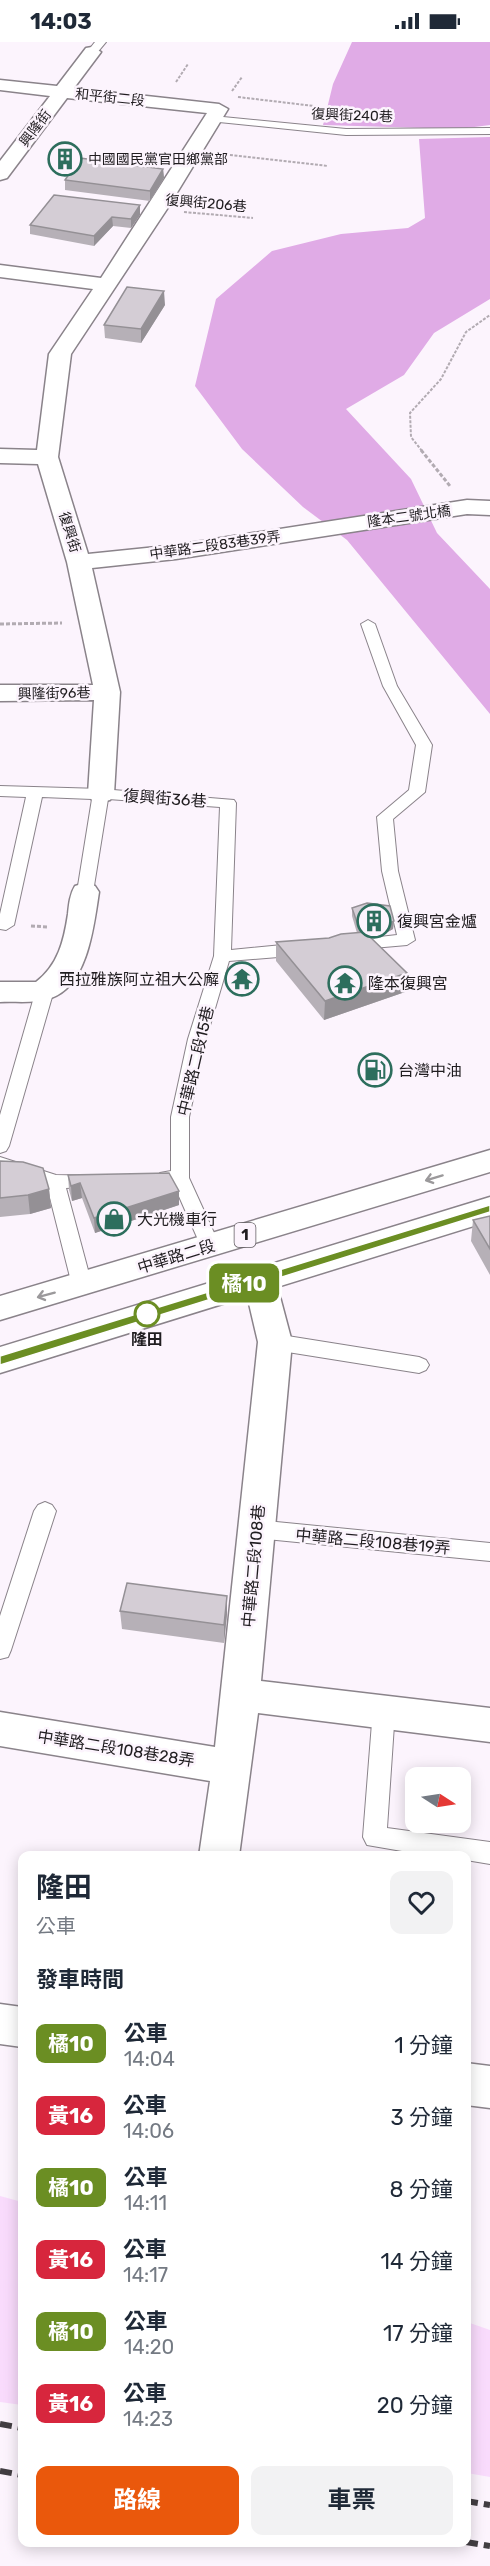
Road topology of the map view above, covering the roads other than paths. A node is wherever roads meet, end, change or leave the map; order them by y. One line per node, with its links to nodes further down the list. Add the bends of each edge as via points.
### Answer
1 (96, 47): 3 (street, 興隆街)
2 (0, 86): 3 (street, 和平街二段)
3 (62, 92): 4 (street, 和平街二段); 6 (street, 興隆街)
4 (220, 108): 5 (lane, 復興街240巷, via 346,132); 8 (street, 復興街)
5 (490, 130)
6 (0, 174)
7 (135, 207): 8 (street)
8 (157, 209): 10 (street, 復興街)
9 (0, 271): 10 (street)
10 (105, 285): 12 (street, 復興街, via 60,354)
11 (0, 456): 12 (street)
12 (47, 457): 15 (street, 復興街)
13 (479, 508): 14 (street, 隆本二號北橋)
14 (351, 525): 15 (street, 中華路二段83巷39弄, via 177,552)
15 (79, 562): 17 (street, 復興街)
16 (368, 624): 25 (lane, via 390,686 424,745 417,792 385,817 390,871 407,940)
17 (107, 692): 18 (street, 興隆街96巷); 21 (street, 復興街)
18 (0, 693)
19 (0, 791): 20 (lane, 復興街36巷)
20 (35, 792): 21 (lane, 復興街36巷); 24 (lane)
21 (101, 794): 22 (lane, 復興街36巷); 23 (lane, 復興街)
22 (228, 803): 27 (lane, 中華路二段15巷)
23 (85, 892): 28 (street, 復興街, via 79,929 65,972)
24 (3, 924)
25 (338, 946)
26 (314, 948): 27 (lane)
27 (222, 956): 33 (lane, 中華路二段15巷, via 197,1038 180,1117)
28 (45, 990): 29 (street); 30 (lane)
29 (0, 992)
30 (0, 1146)
31 (490, 1161): 38 (street, 中華路二段 / 1, one-way to 38)
32 (0, 1164): 36 (lane)
33 (180, 1178): 34 (lane); 38 (lane)
34 (146, 1179)
35 (112, 1180): 36 (lane)
36 (55, 1182): 40 (lane)
37 (490, 1209): 39 (street)
38 (210, 1246): 40 (street, 中華路二段 / 1)
39 (259, 1278): 42 (street, 中華路二段108巷); 43 (street)
40 (82, 1285): 41 (street, 中華路二段 / 1, one-way to 41)
41 (0, 1308)
42 (274, 1342): 44 (lane); 46 (street, 中華路二段108巷)
43 (0, 1360)
44 (419, 1365)
45 (45, 1511): 48 (lane)
46 (256, 1529): 47 (lane, 中華路二段108巷19弄); 49 (street, 中華路二段108巷)
47 (490, 1552)
48 (0, 1650)
49 (241, 1695): 50 (street); 53 (street, 中華路二段108巷)
50 (384, 1710): 51 (street); 55 (lane, via 375,1837)
51 (490, 1725)
52 (0, 1729): 53 (street, 中華路二段108巷28弄)
53 (231, 1767): 54 (street, 中華路二段108巷)
54 (220, 1851)
55 (490, 1853)
56 (0, 2024): 57 (street)
57 (18, 2026)
58 (471, 2085): 59 (street)
59 (490, 2087)

